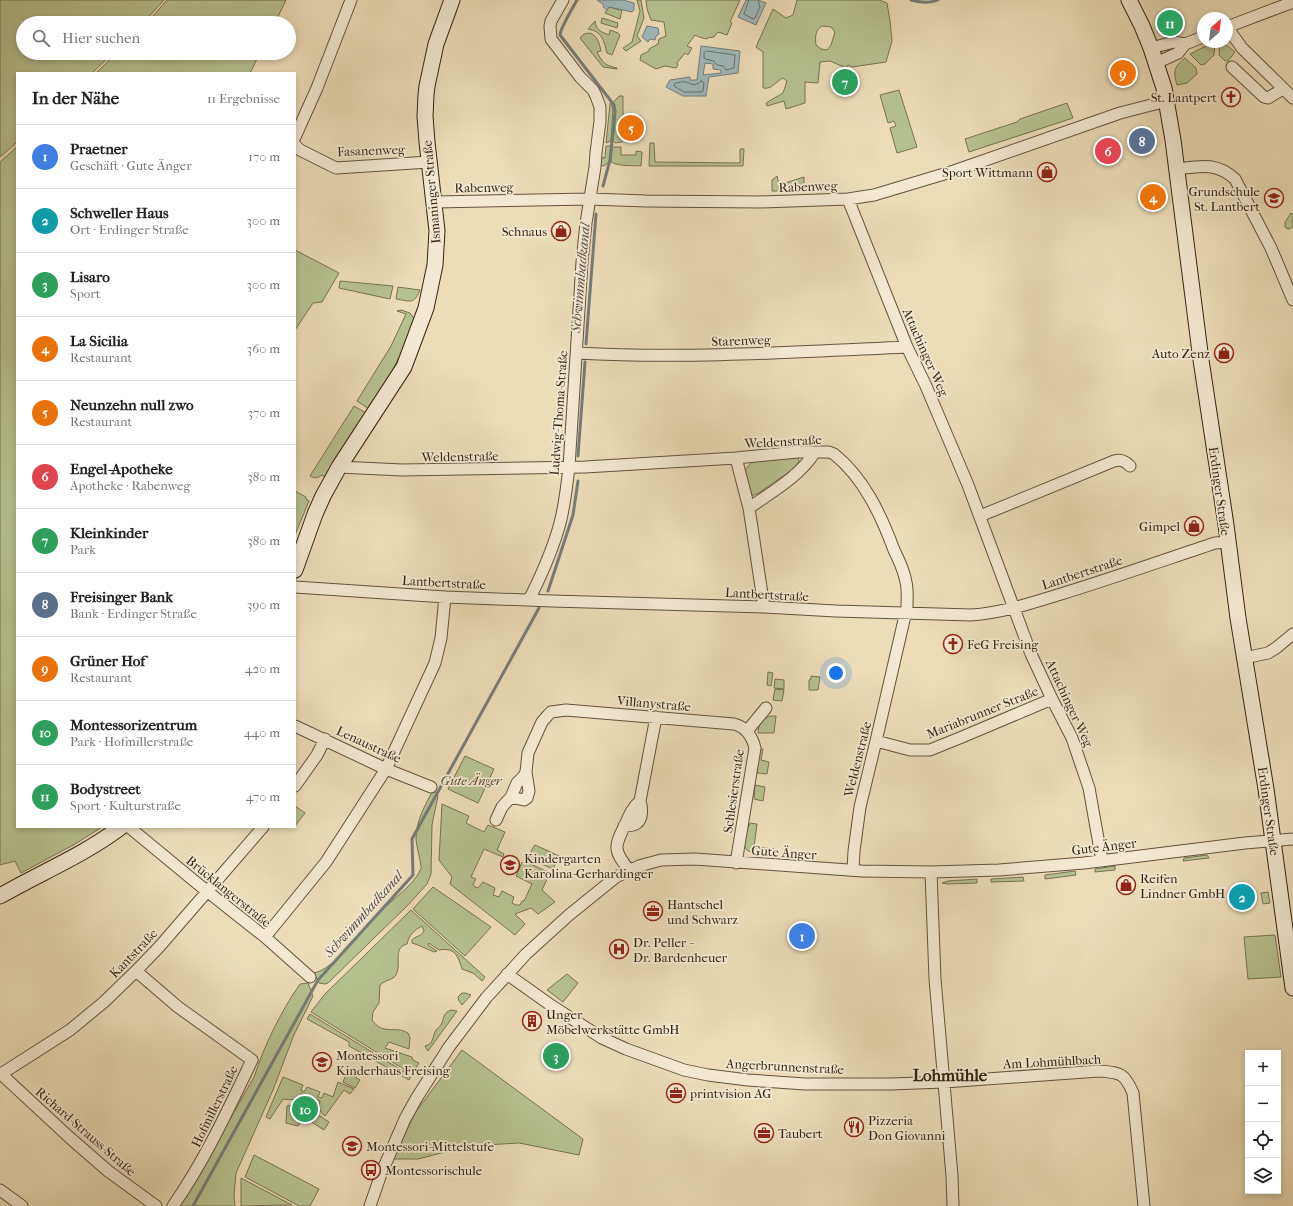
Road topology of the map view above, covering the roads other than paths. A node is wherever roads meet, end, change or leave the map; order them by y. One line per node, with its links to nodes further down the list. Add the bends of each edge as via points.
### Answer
1 (351, 0): 16 (street)
2 (452, 0): 18 (street, Ismaninger Straße, via 436,44 427,86 425,116)
3 (563, 0): 20 (street, Ludwig-Thoma-Straße, via 551,21 551,39 592,90 600,108)
4 (1129, 0): 10 (street, Erdinger Straße)
5 (1293, 2): 6 (street)
6 (1233, 25)
7 (1233, 35): 13 (street, via 1242,48)
8 (1197, 39): 9 (street)
9 (1185, 44): 10 (street, via 1174,42); 11 (street, via 1178,53)
10 (1151, 48): 11 (street, Erdinger Straße)
11 (1156, 63): 15 (street, Erdinger Straße)
12 (1232, 68): 13 (street, via 1264,97 1268,98)
13 (1283, 89): 14 (street)
14 (1293, 98)
15 (1167, 101): 19 (street, Erdinger Straße); 21 (street, Rabenweg, via 1118,114 954,172 874,195)
16 (296, 135)
17 (296, 146): 18 (street, Fasanenweg, via 336,168)
18 (429, 162): 22 (street, Ismaninger Straße)
19 (1177, 169): 23 (street, via 1210,166 1228,172 1235,179 1271,248); 33 (street, Erdinger Straße, via 1201,360)
20 (590, 199): 21 (street, Rabenweg, via 751,202); 22 (street, Rabenweg); 25 (street, Ludwig-Thoma-Straße, via 582,262)
21 (848, 199): 24 (street, Attachinger Weg)
22 (435, 202): 29 (street, Ismaninger Straße, via 435,265 420,327 396,381)
23 (1293, 300)
24 (907, 347): 25 (street, Starenweg, via 702,355); 32 (street, Attachinger Weg)
25 (576, 354): 30 (street, Ludwig-Thoma-Straße)
26 (815, 452): 27 (street, Weldenstraße); 31 (street, via 800,471); 40 (street, Weldenstraße, via 834,454 867,492 889,536 906,582)
27 (736, 458): 30 (street, Weldenstraße); 31 (street)
28 (1130, 466): 32 (street, via 1120,459 1114,461)
29 (339, 467): 30 (street, Weldenstraße, via 402,470); 34 (street, Ismaninger Straße, via 315,514)
30 (569, 467): 37 (street, Ludwig-Thoma-Straße, via 558,530 542,576)
31 (749, 508): 38 (street)
32 (980, 516): 39 (street, Attachinger Weg)
33 (1228, 542): 39 (street, Lantbertstraße); 42 (street, Erdinger Straße)
34 (296, 567)
35 (296, 587): 36 (street, Lantbertstraße)
36 (445, 597): 37 (street, Lantbertstraße); 50 (street, via 441,638 435,663)
37 (529, 600): 38 (street, Lantbertstraße)
38 (764, 607): 40 (street, Lantbertstraße)
39 (1015, 608): 40 (street, Lantbertstraße, via 976,615); 43 (street, Attachinger Weg, via 1031,654)
40 (905, 614): 49 (street, Weldenstraße)
41 (1293, 634): 42 (street, via 1268,653)
42 (1244, 658): 60 (street, Erdinger Straße)
43 (1052, 699): 49 (street, Mariabrunner Straße, via 930,750 910,750); 61 (street, Attachinger Weg, via 1072,738 1087,778)
44 (766, 708): 47 (street, Schlesierstraße)
45 (656, 717): 47 (street, Villanystraße, via 734,724); 51 (street, Villanystraße, via 557,711 548,715 540,726 528,753); 63 (street, via 640,801 642,810 638,822 624,826 616,845 617,852)
46 (296, 726): 48 (street, Lenaustraße)
47 (747, 731): 62 (street, Schlesierstraße, via 755,748)
48 (325, 739): 50 (street, Lenaustraße); 52 (street)
49 (876, 741): 64 (street, Weldenstraße, via 856,825)
50 (386, 769): 53 (street, Lenaustraße); 68 (street, via 326,862)
51 (526, 772): 54 (street, via 517,783); 54 (street, via 528,796 524,800)
52 (296, 785)
53 (431, 787)
54 (511, 797): 55 (street, via 502,807)
55 (496, 820)
56 (120, 828): 67 (street, via 77,856)
57 (130, 828): 66 (street, Brücklangerstraße)
58 (262, 828): 66 (street, Kantstraße)
59 (1293, 838): 60 (street, Gute Änger)
60 (1273, 840): 61 (street, Gute Änger); 72 (street, Erdinger Straße)
61 (1102, 861): 65 (street, Gute Änger, via 999,870)
62 (736, 863): 63 (street, Gute Änger, via 661,860); 64 (street, Gute Änger)
63 (629, 870): 70 (street, Gute Änger, via 582,904)
64 (853, 870): 65 (street, Gute Änger)
65 (931, 872): 74 (street, via 935,979)
66 (206, 891): 68 (street, Brücklangerstraße); 69 (street, Kantstraße)
67 (0, 896)
68 (265, 937): 71 (street, Brücklangerstraße)
69 (136, 972): 73 (street, Kantstraße, via 70,1030); 78 (street, Hofmillerstraße, via 178,1007 252,1060 207,1152)
70 (507, 974): 74 (street, Angerbrunnenstraße, via 602,1038 684,1070 732,1078 805,1084); 79 (street, Gute Änger, via 449,1047 422,1089 405,1119)
71 (310, 977)
72 (1293, 988)
73 (0, 1074): 77 (street, Richard-Strauss-Straße, via 108,1171)
74 (944, 1082): 80 (street); 81 (street, Am Lohmühlbach, via 1099,1071 1121,1074 1128,1081 1133,1093)
75 (0, 1190): 76 (street)
76 (22, 1206)
77 (156, 1206)
78 (173, 1206)
79 (370, 1206)
80 (953, 1206)
81 (1144, 1206)

